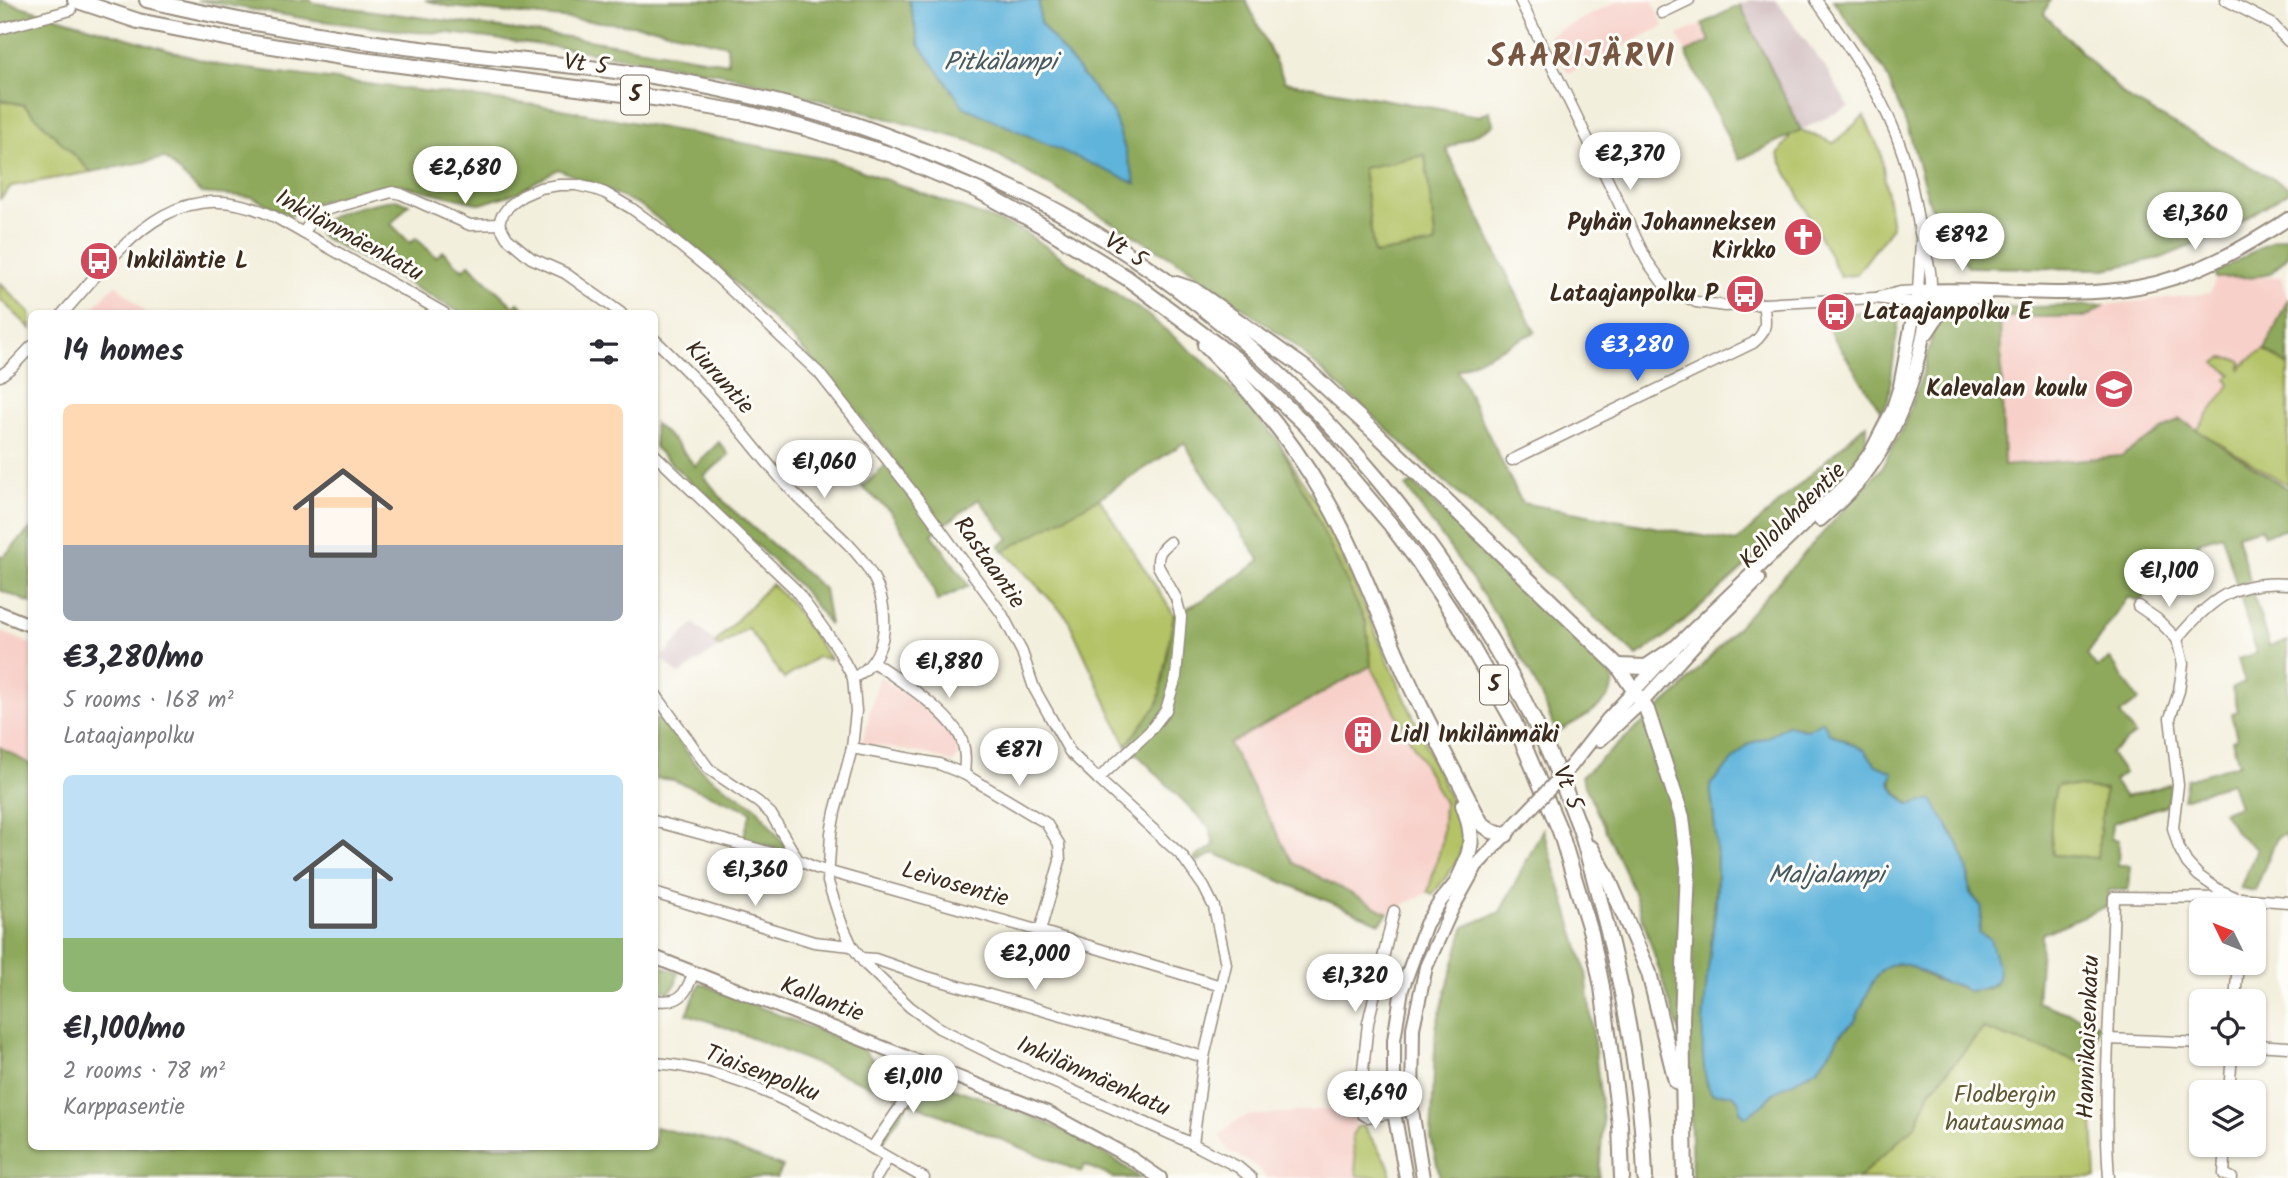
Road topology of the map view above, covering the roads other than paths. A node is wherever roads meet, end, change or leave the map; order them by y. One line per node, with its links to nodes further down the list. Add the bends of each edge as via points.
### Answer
1 (147, 0): 13 (highway, Vt 5 / 5, via 326,36 659,78 842,120 1021,192)
2 (1520, 0): 18 (street, via 1647,261 1665,286 1696,302)
3 (1689, 0): 7 (street)
4 (1816, 0): 15 (street, Kellolahdentie, via 1870,79 1903,154 1931,267)
5 (2226, 0): 9 (street, via 2272,24)
6 (73, 5): 8 (street); 16 (highway, Vt 5 / 5, via 240,41 669,100 806,128 892,155 976,190 1041,225)
7 (1662, 13)
8 (0, 29)
9 (2288, 41)
10 (2288, 219): 14 (main road, via 2209,265 2140,287 2103,292)
11 (499, 224): 12 (street, via 470,225 392,192 318,212); 21 (street, via 507,238 531,258 565,273); 43 (street, Rastaantie, via 509,206 540,188 568,185 593,189 656,226 738,296 819,373 918,499 1002,614 1034,688 1070,752)
12 (303, 233): 19 (street, Inkilänmäenkatu, via 253,206 215,201 180,208 158,217 132,239); 20 (street, Inkilänmäenkatu)
13 (1168, 281): 36 (highway, via 1194,290 1306,368); 45 (highway, Vt 5 / 5, via 1319,412 1411,522 1485,628)
14 (1993, 292): 15 (main road); 17 (main road)
15 (1924, 296): 17 (main road); 18 (street); 22 (main road, Kellolahdentie); 34 (main road, Kellolahdentie, via 1892,411 1871,452 1846,484)
16 (1158, 301): 38 (highway, via 1231,371 1297,453 1356,560); 83 (highway, Vt 5 / 5, via 1236,359 1306,425 1360,486 1425,571 1514,722 1560,831 1591,933 1616,1090)
17 (1956, 302): 22 (main road, via 1938,316)
18 (1763, 304): 27 (street, via 1766,326 1762,337 1753,343)
19 (66, 310)
20 (439, 310)
21 (617, 310)
22 (1925, 337): 39 (main road, Kellolahdentie, via 1902,414 1861,479)
23 (658, 343): 35 (street, Kiuruntie, via 865,564 878,589 884,616 882,643)
24 (28, 350): 25 (street)
25 (0, 376)
26 (658, 458): 37 (street, Inkilänmäenkatu, via 795,589)
27 (1512, 460)
28 (1170, 542): 43 (street, via 1157,561 1181,617 1176,677 1166,710)
29 (2288, 584): 33 (street, via 2239,587 2195,618)
30 (2138, 606): 33 (street)
31 (0, 613): 32 (main road)
32 (28, 624)
33 (2178, 639): 52 (street, via 2183,664 2170,718 2178,785 2173,828 2187,863 2199,876)
34 (1673, 649): 36 (highway, via 1646,667); 39 (main road, Kellolahdentie)
35 (873, 662): 37 (street); 42 (street, via 954,726 963,743)
36 (1618, 666): 39 (highway)
37 (853, 678): 41 (street, Inkilänmäenkatu)
38 (1415, 695): 46 (highway, via 1481,823 1492,831); 50 (highway, via 1470,823 1471,845)
39 (1639, 695): 46 (main road, Kellolahdentie, bridge); 71 (highway, via 1682,817 1688,868)
40 (659, 706): 47 (street, via 709,769 771,814)
41 (852, 748): 42 (street, via 939,764); 49 (street, Inkilänmäenkatu, via 835,812)
42 (964, 774): 56 (street, via 1036,815 1055,835 1060,861)
43 (1098, 779): 61 (street, Rastaantie, via 1191,865 1214,907 1226,964)
44 (658, 822): 47 (street, Leivosentie)
45 (1581, 829): 71 (highway, via 1649,973); 84 (highway, Vt 5 / 5, via 1612,943 1632,1048 1644,1126)
46 (1509, 831): 48 (main road, Kellolahdentie)
47 (798, 860): 49 (street, Leivosentie)
48 (1477, 865): 50 (main road, Kellolahdentie); 70 (main road, Kellolahdentie, via 1426,967 1413,1028)
49 (828, 871): 56 (street, Leivosentie); 57 (street, Inkilänmäenkatu, via 833,901)
50 (1458, 880): 72 (main road, Kellolahdentie, via 1426,924 1402,989 1394,1040)
51 (658, 894): 57 (street, via 814,942)
52 (2240, 898): 63 (street, Hannikaisenkatu, via 2114,897)
53 (2266, 900): 54 (street)
54 (2288, 902)
55 (1394, 911): 72 (street, via 1368,1023 1359,1107 1367,1117)
56 (1040, 930): 61 (street, Leivosentie)
57 (852, 946): 59 (street, Inkilänmäenkatu)
58 (658, 958): 60 (main road, Kallantie)
59 (861, 958): 67 (street); 73 (street, Inkilänmäenkatu, via 939,1028)
60 (694, 972): 62 (street, via 680,999); 69 (main road, Kallantie)
61 (1221, 986): 67 (street, Rastaantie)
62 (658, 1000)
63 (2109, 1039): 64 (street); 86 (street, Hannikaisenkatu)
64 (2189, 1042)
65 (2266, 1046): 66 (street)
66 (2288, 1047)
67 (1204, 1057): 73 (street, Rastaantie)
68 (658, 1063): 74 (street, Tiaisenpolku, via 743,1084)
69 (929, 1065): 74 (street); 79 (main road, Kallantie, via 1048,1113)
70 (1412, 1110): 72 (street); 82 (main road, Kellolahdentie)
71 (1682, 1110): 85 (highway)
72 (1394, 1112): 81 (main road, Kellolahdentie)
73 (1193, 1144): 80 (street, Inkilänmäenkatu)
74 (872, 1148): 76 (street, Tiaisenpolku)
75 (2225, 1157): 87 (street, via 2224,1174)
76 (888, 1158): 77 (street); 78 (street, Tiaisenpolku)
77 (876, 1178)
78 (924, 1178)
79 (1160, 1178)
80 (1251, 1178)
81 (1406, 1178)
82 (1423, 1178)
83 (1622, 1178)
84 (1645, 1178)
85 (1685, 1178)
86 (2109, 1178)
87 (2232, 1178)

